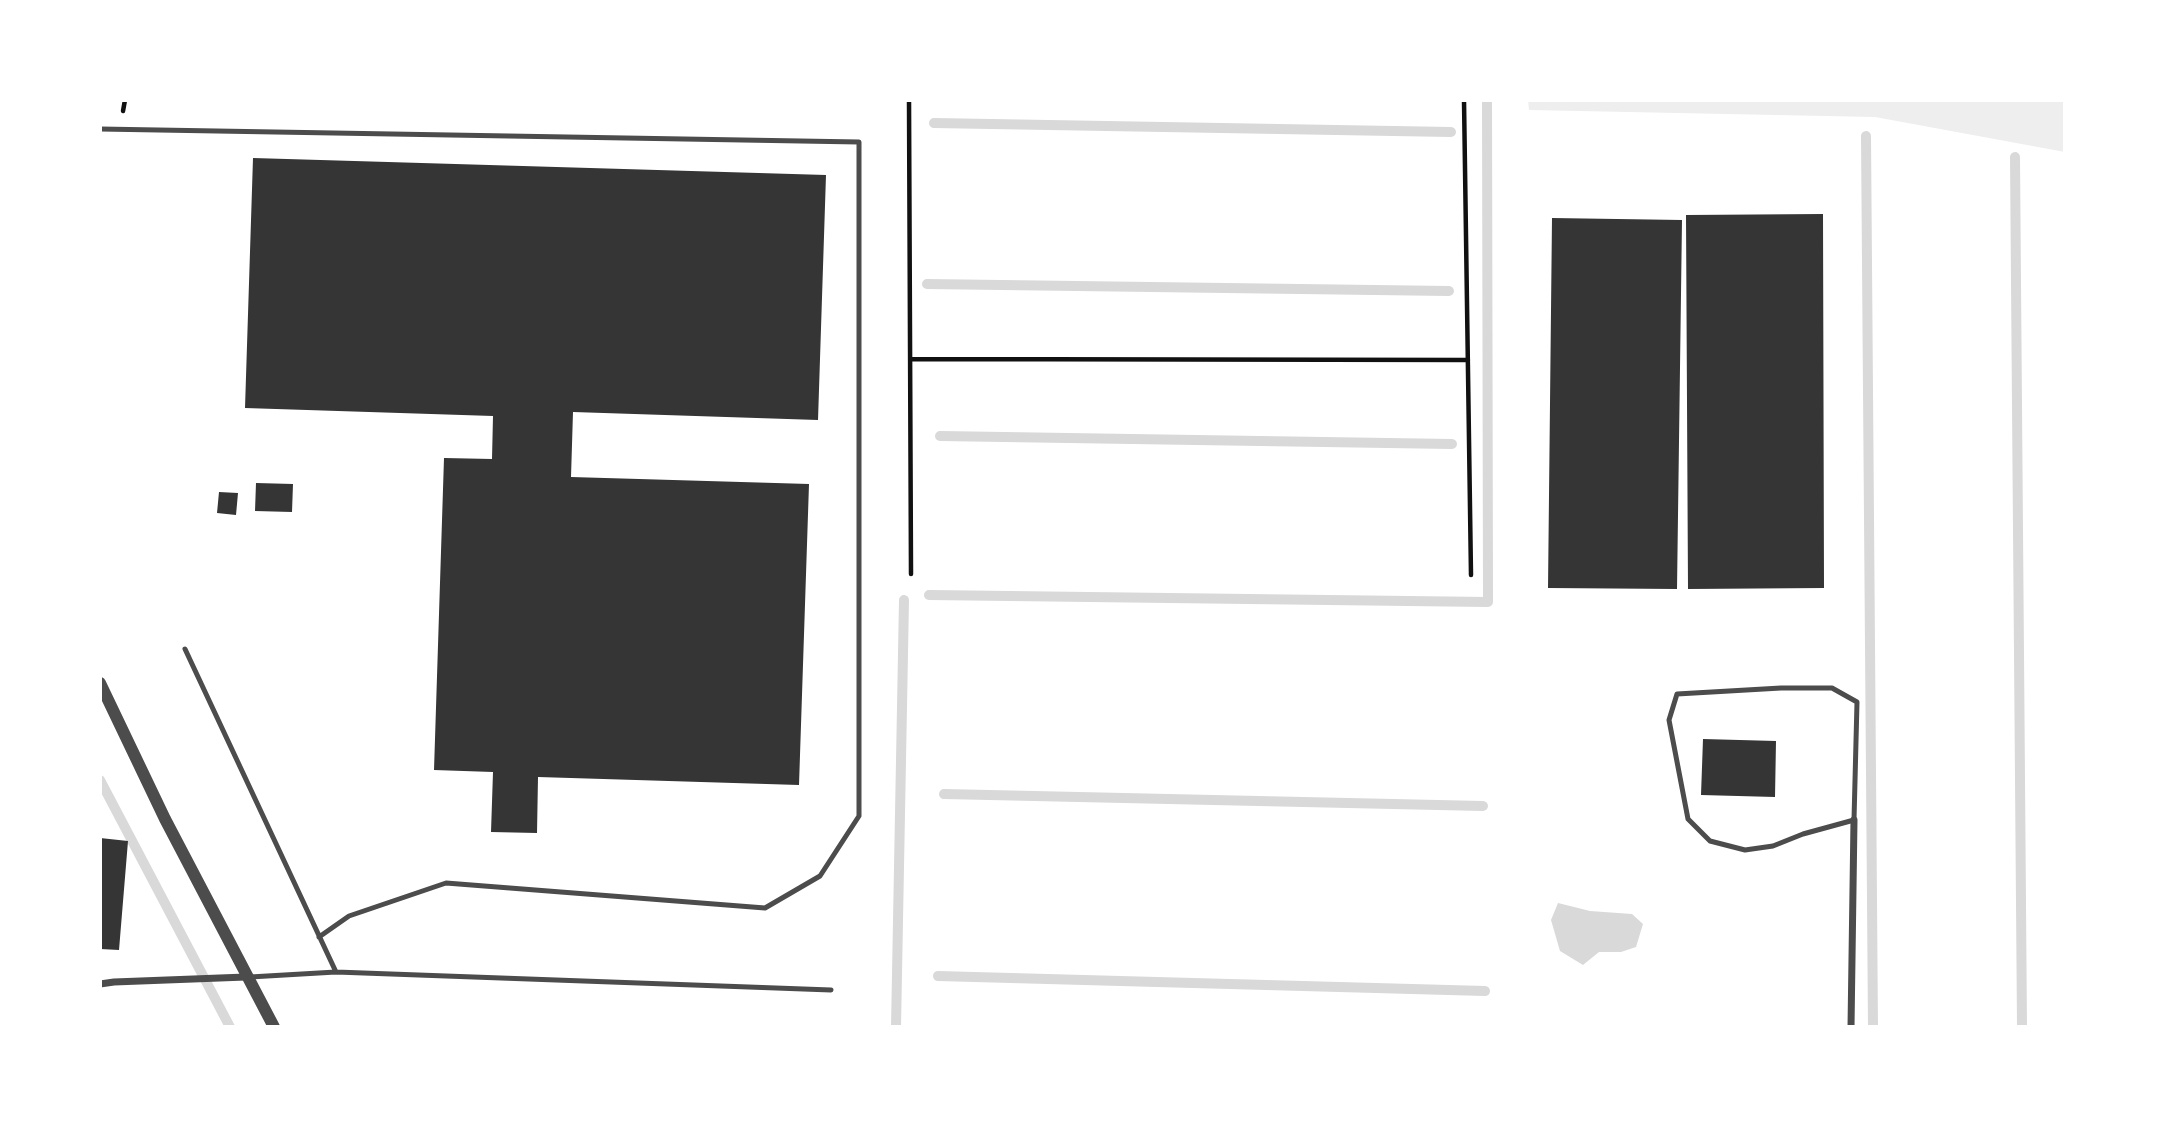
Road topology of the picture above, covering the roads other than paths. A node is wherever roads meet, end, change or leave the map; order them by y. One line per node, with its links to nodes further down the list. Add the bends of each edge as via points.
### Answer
1 (100, 129): 5 (lane, via 859,142 859,816 820,876 765,908 446,883 349,916)
2 (185, 649): 5 (lane)
3 (100, 683): 7 (street)
4 (1854, 820): 4 (lane, via 1857,702 1832,688 1677,694 1669,720 1688,819 1710,841 1745,850 1773,846); 11 (street)
5 (319, 937): 6 (lane)
6 (335, 972): 7 (lane); 9 (lane)
7 (246, 977): 8 (street); 10 (street)
8 (100, 984)
9 (831, 990)
10 (274, 1027)
11 (1851, 1027)

